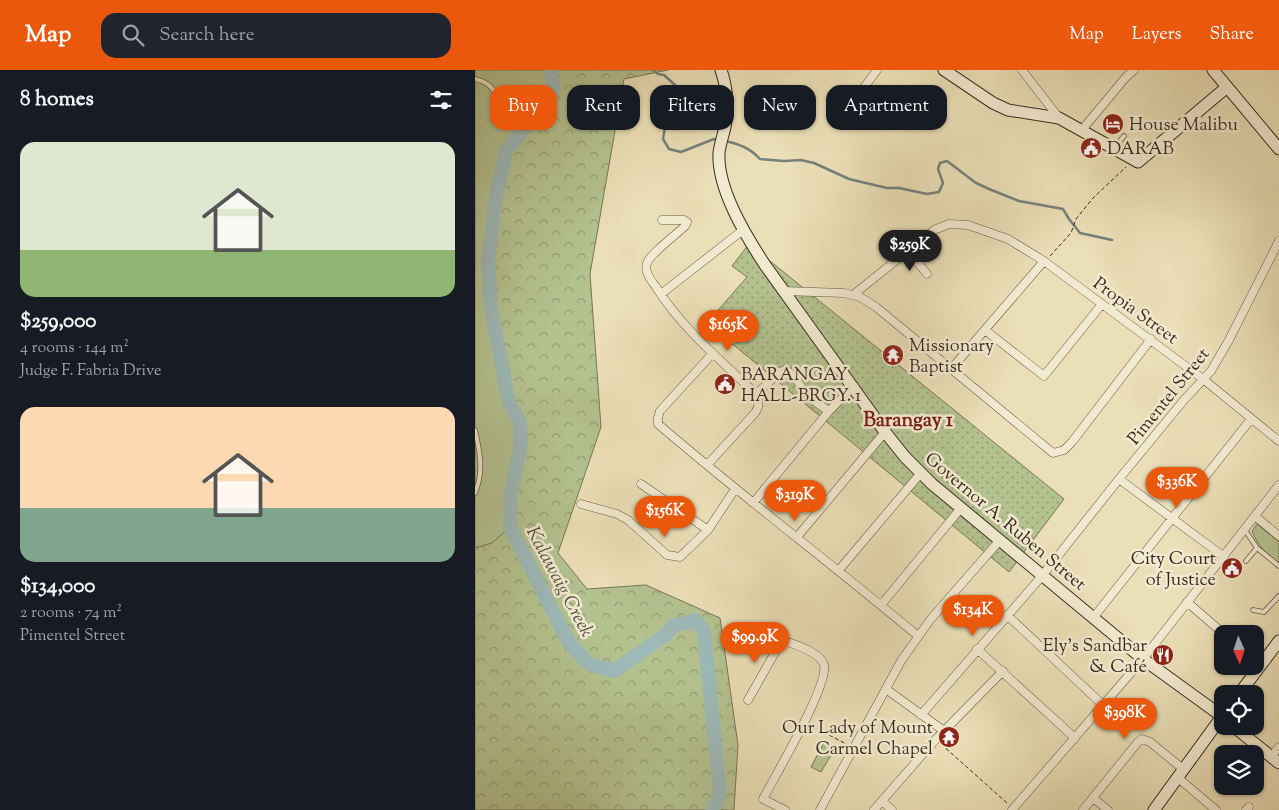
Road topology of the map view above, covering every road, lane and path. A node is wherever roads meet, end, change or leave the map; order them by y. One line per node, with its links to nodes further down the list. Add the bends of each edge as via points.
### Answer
1 (721, 70): 18 (main road, Governor A. Ruben Street, via 727,102 719,156 722,180)
2 (877, 70): 9 (street)
3 (943, 70): 11 (main road, via 1008,110)
4 (1022, 70): 11 (street)
5 (1134, 70): 12 (street)
6 (1218, 71): 10 (main road)
7 (475, 79): 8 (lane)
8 (490, 85)
9 (866, 85)
10 (1227, 87): 15 (main road); 16 (main road, via 1138,162)
11 (1059, 118): 12 (main road)
12 (1081, 131): 14 (main road)
13 (1124, 136): 14 (lane)
14 (1113, 148): 16 (main road)
15 (1279, 149)
16 (1134, 160): 21 (path, via 1093,198 1076,219 1071,233)
17 (662, 220): 24 (street, via 687,222 648,260 646,270)
18 (743, 230): 23 (main road, Governor A. Ruben Street); 24 (street)
19 (1279, 241): 31 (street, Pimentel Street, via 1218,361)
20 (905, 253): 21 (street, Propia Street, via 934,230 949,224 969,225 1008,239); 22 (street, via 913,257); 25 (street, Propia Street)
21 (1044, 261): 26 (street, Propia Street); 27 (street)
22 (927, 274)
23 (784, 290): 25 (street); 32 (main road, Governor A. Ruben Street)
24 (661, 294): 29 (street, via 669,308)
25 (853, 295): 30 (street, via 876,308)
26 (1102, 304): 27 (street, via 1044,376); 28 (street, Propia Street)
27 (985, 330): 30 (street)
28 (1151, 340): 30 (street, via 1071,442 1057,453 1049,451); 31 (street, Propia Street)
29 (713, 353): 33 (street); 39 (street, via 660,410 658,418 658,424)
30 (952, 368)
31 (1203, 379): 35 (street, Propia Street); 41 (street, Pimentel Street)
32 (854, 386): 34 (street); 37 (main road, Governor A. Ruben Street)
33 (756, 394): 34 (street, via 785,370 812,399); 39 (street, via 759,407 755,413)
34 (829, 410): 46 (street)
35 (1251, 419): 38 (street, Propia Street); 50 (street)
36 (475, 430): 45 (lane, via 481,469)
37 (885, 432): 40 (main road, Governor A. Ruben Street); 54 (street)
38 (1279, 442)
39 (707, 465): 44 (street)
40 (920, 474): 48 (main road, Governor A. Ruben Street); 60 (street)
41 (1119, 478): 50 (street); 61 (street, Pimentel Street)
42 (641, 484): 51 (street)
43 (1279, 486): 49 (street)
44 (735, 489): 46 (street); 51 (street)
45 (475, 492)
46 (753, 503): 54 (street)
47 (581, 504): 51 (street, via 628,520 671,557 680,557)
48 (961, 508): 55 (main road, Governor A. Ruben Street); 64 (street)
49 (1255, 516): 52 (street); 53 (street)
50 (1171, 518): 57 (street); 67 (street)
51 (708, 530)
52 (1245, 530): 56 (lane); 57 (street)
53 (1279, 536)
54 (797, 537): 60 (street)
55 (1000, 540): 61 (main road, Governor A. Ruben Street); 69 (street)
56 (1257, 548): 58 (lane); 59 (lane)
57 (1223, 556): 63 (street)
58 (1247, 561)
59 (1279, 566)
60 (839, 570): 64 (street)
61 (1042, 576): 66 (street, Pimentel Street); 67 (main road, Governor A. Ruben Street)
62 (1279, 596): 65 (lane, via 1264,612)
63 (1187, 602): 68 (street); 73 (street)
64 (881, 605): 69 (street)
65 (1253, 610)
66 (1007, 615): 71 (street, Pimentel Street); 77 (street)
67 (1093, 618): 73 (main road, Governor A. Ruben Street)
68 (1214, 625)
69 (918, 636): 75 (street)
70 (1279, 641): 72 (main road)
71 (977, 649): 74 (street); 79 (street, Pimentel Street)
72 (1264, 657)
73 (1143, 658): 77 (street); 78 (main road, Governor A. Ruben Street)
74 (1003, 671): 82 (street); 84 (street)
75 (886, 689): 79 (street); 86 (street)
76 (748, 700): 80 (street, via 782,640 814,654 824,665 821,684)
77 (1104, 706): 84 (street)
78 (1214, 710)
79 (921, 714): 82 (street)
80 (804, 722): 86 (path); 93 (street, via 763,798)
81 (1214, 727): 89 (main road)
82 (944, 731): 85 (street)
83 (1244, 735): 88 (main road)
84 (1075, 738): 92 (street)
85 (935, 739): 91 (street); 92 (path)
86 (853, 747): 94 (street)
87 (1279, 747): 88 (street)
88 (1275, 760)
89 (1180, 773): 90 (street, via 1150,742 1142,739); 99 (main road); 100 (street)
90 (1093, 798): 97 (street); 98 (street)
91 (882, 801): 95 (street); 96 (street)
92 (1013, 809)
93 (785, 810)
94 (820, 810)
95 (874, 810)
96 (892, 810)
97 (1083, 810)
98 (1108, 810)
99 (1153, 810)
100 (1216, 810)

